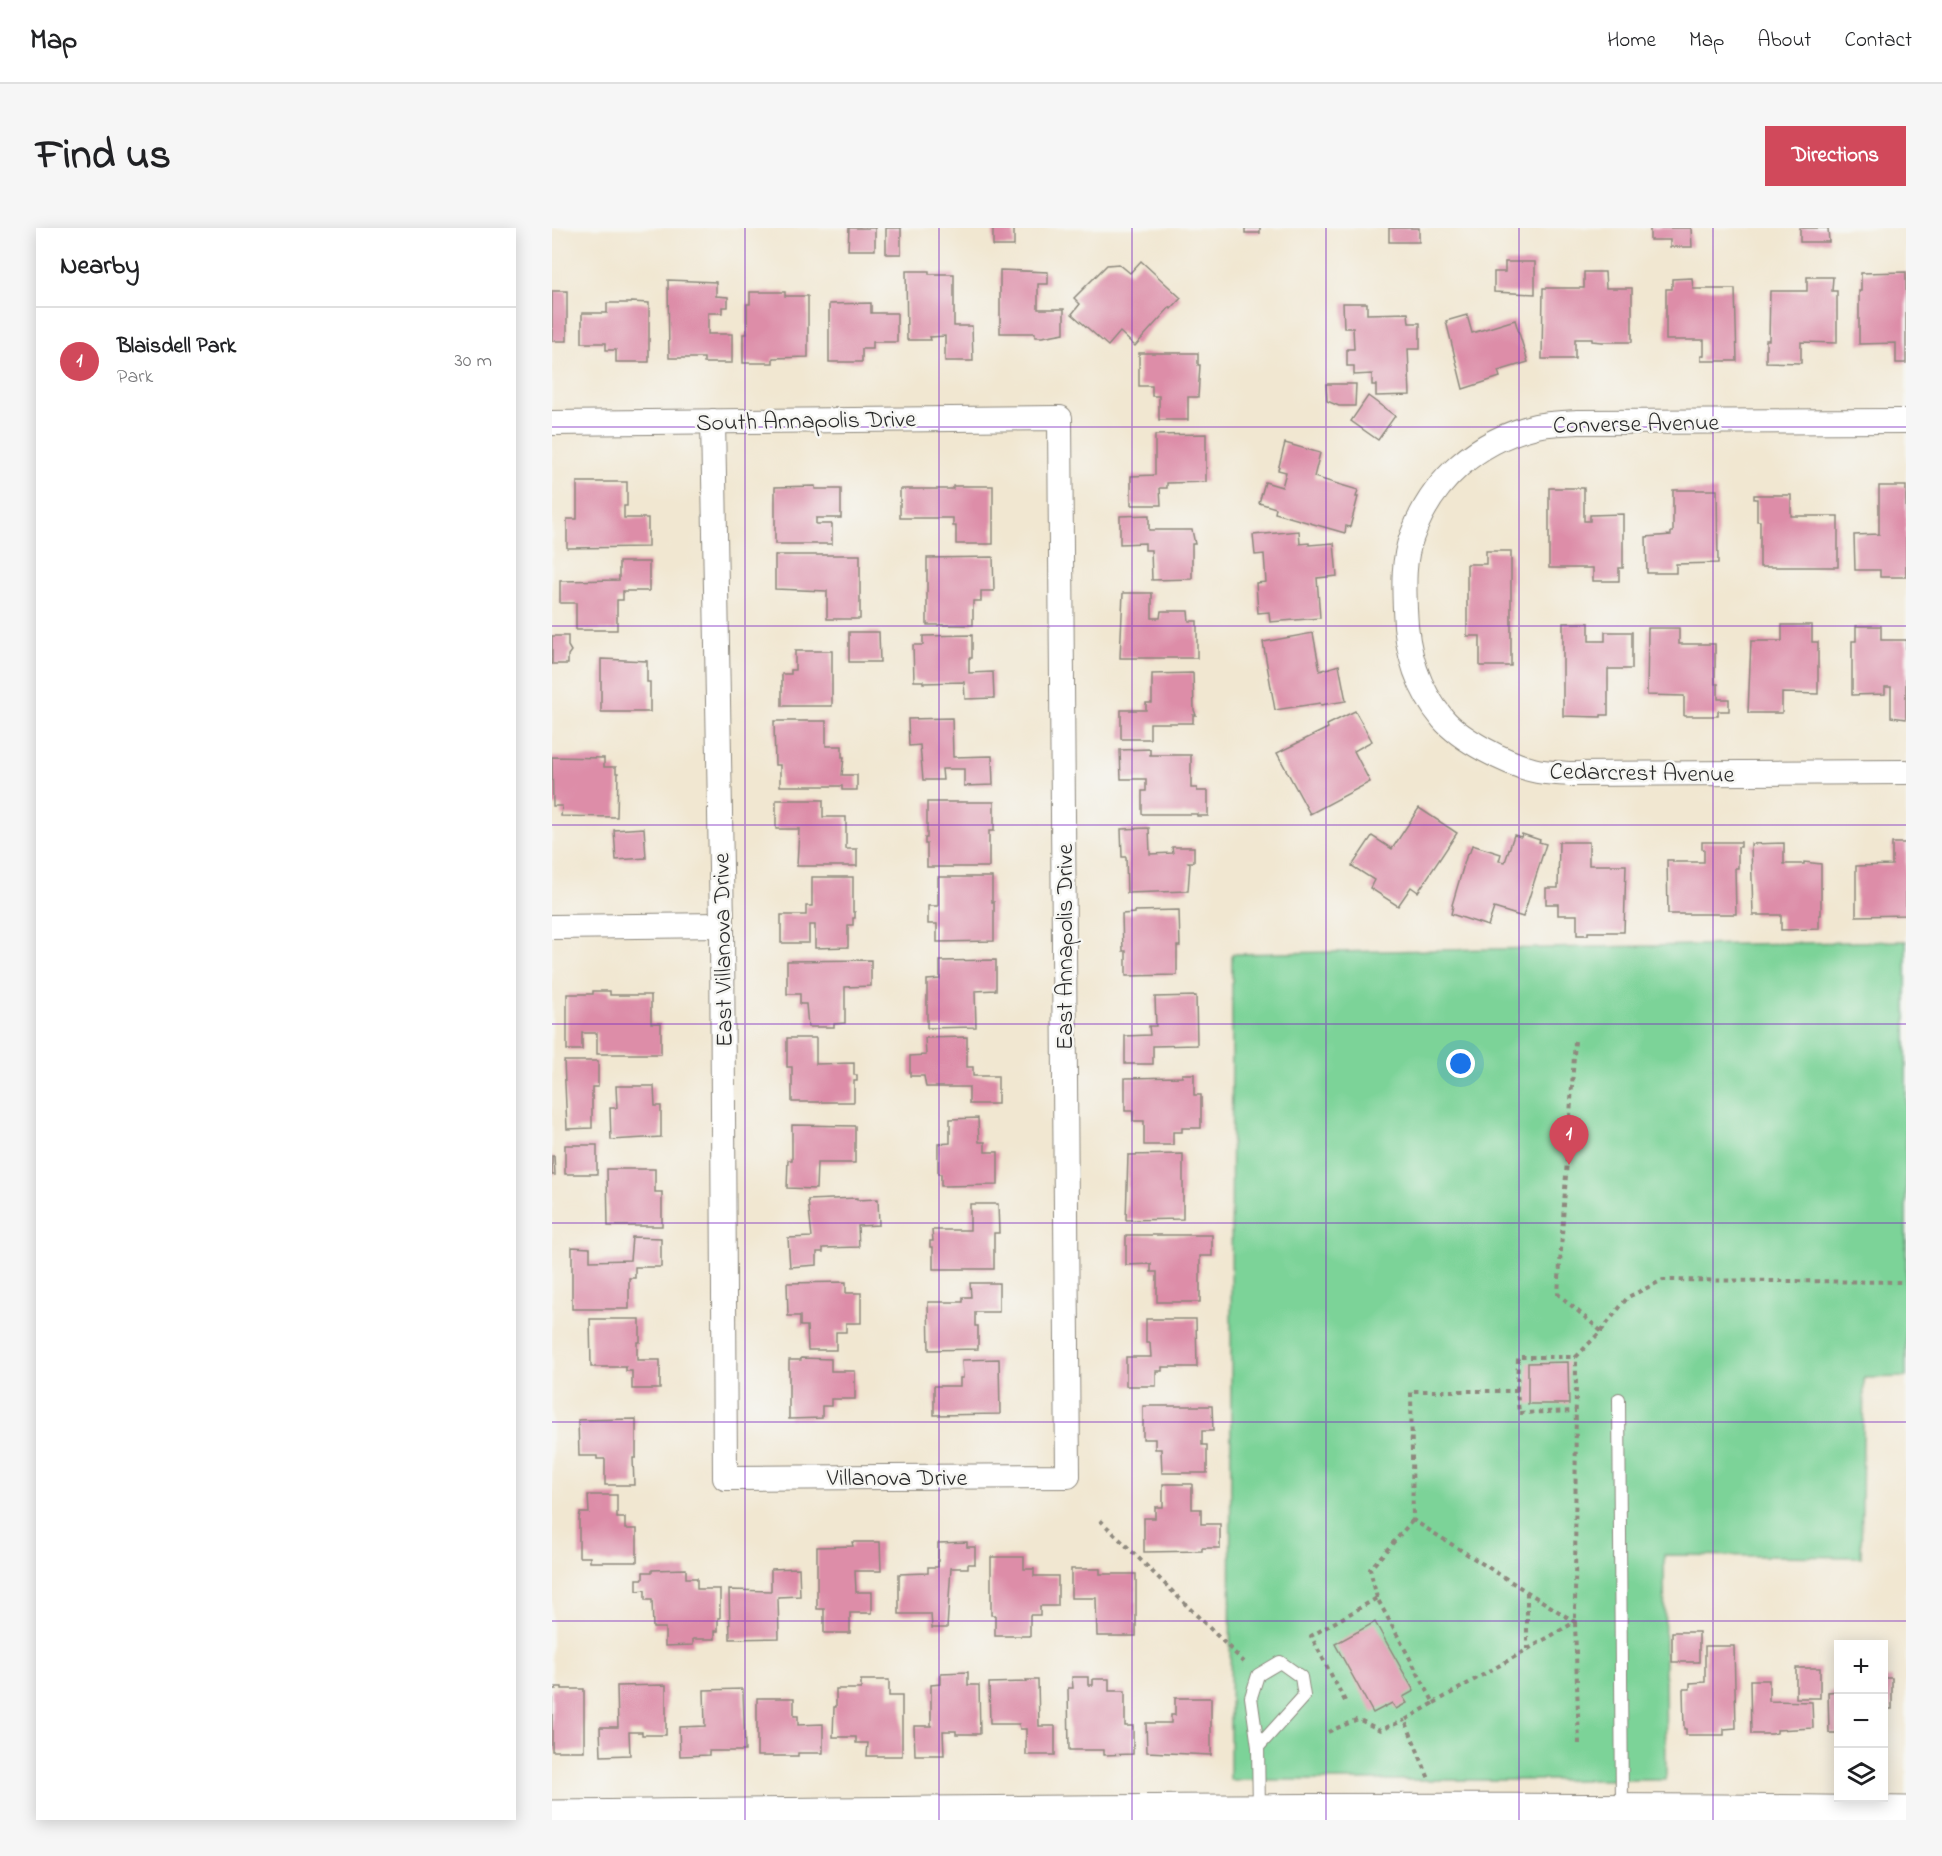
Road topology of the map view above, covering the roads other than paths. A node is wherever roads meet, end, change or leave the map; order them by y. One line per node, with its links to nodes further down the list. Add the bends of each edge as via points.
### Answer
1 (1060, 418): 3 (street, South Annapolis Drive); 10 (street, East Annapolis Drive)
2 (1906, 421): 5 (street, Converse Avenue, via 1577,422 1518,432 1467,459 1445,478 1425,508 1411,538)
3 (713, 422): 4 (street, South Annapolis Drive); 7 (street, East Villanova Drive)
4 (552, 423)
5 (1405, 604): 6 (street, Cedarcrest Avenue, via 1412,665 1443,720 1470,741 1533,770 1569,774)
6 (1906, 772)
7 (722, 925): 8 (street); 11 (street, East Villanova Drive)
8 (552, 927)
9 (1618, 1399): 14 (lane)
10 (1068, 1476): 11 (street, Villanova Drive)
11 (725, 1478)
12 (1258, 1747): 12 (lane, via 1304,1696 1301,1677 1280,1662 1258,1675 1251,1697); 13 (lane)
13 (1259, 1811): 14 (street); 16 (street)
14 (1622, 1811): 15 (street)
15 (1906, 1813)
16 (552, 1817)

